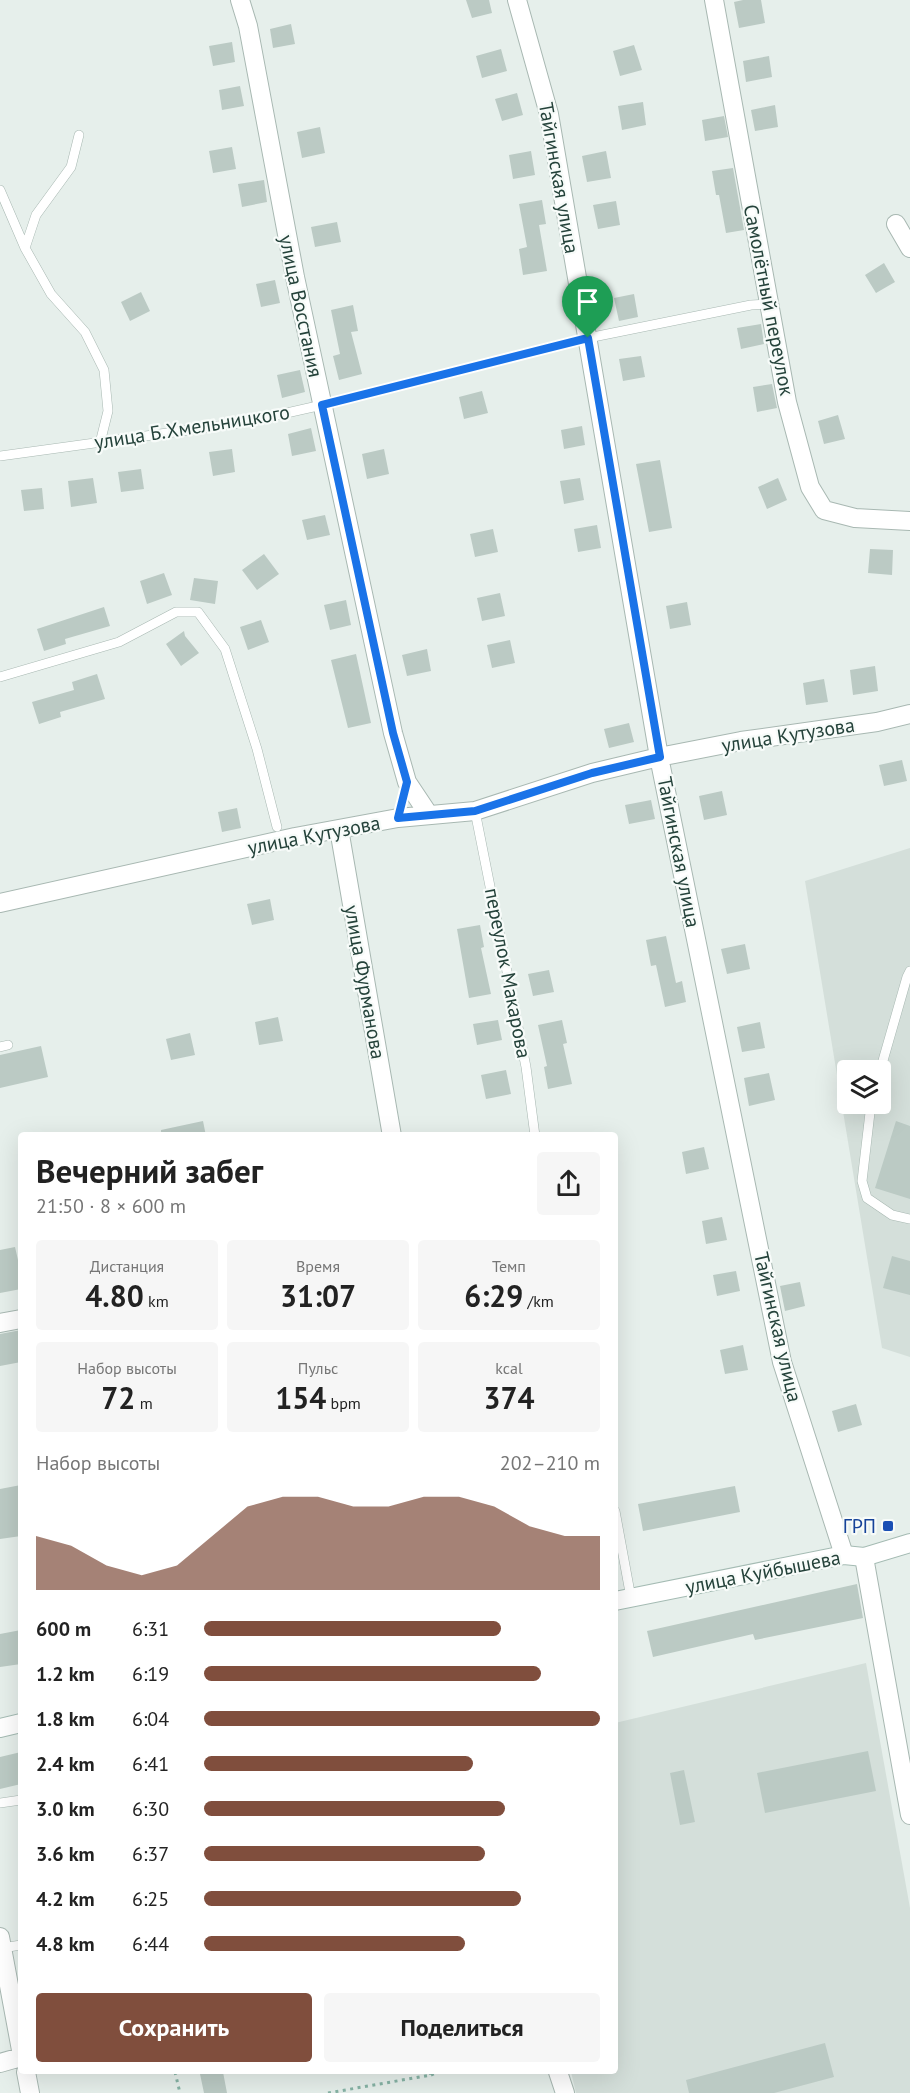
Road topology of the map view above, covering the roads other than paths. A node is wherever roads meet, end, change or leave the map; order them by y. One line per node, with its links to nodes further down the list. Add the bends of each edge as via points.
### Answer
1 (240, 0): 11 (street, улица Восстания)
2 (517, 0): 10 (street, Тайгинская улица, via 549,114)
3 (714, 0): 9 (street, Самолётный переулок)
4 (78, 135): 7 (lane, via 71,166 36,215)
5 (0, 190): 7 (lane)
6 (896, 224): 8 (street)
7 (25, 248): 12 (lane, via 51,294 85,332 104,370 108,411)
8 (910, 248)
9 (768, 304): 10 (lane, улица Б.Хмельницкого, via 751,304); 14 (street, Самолётный переулок, via 787,402 810,486 824,510 855,518)
10 (588, 338): 11 (lane, улица Б.Хмельницкого); 17 (street, Тайгинская улица)
11 (322, 405): 12 (lane, улица Б.Хмельницкого, via 247,422); 18 (street, улица Восстания)
12 (100, 443): 13 (lane, улица Б.Хмельницкого)
13 (0, 456)
14 (910, 520)
15 (0, 677): 22 (lane, via 119,642 176,612 198,612 225,649)
16 (910, 714): 17 (street, улица Кутузова)
17 (660, 757): 19 (street, улица Кутузова, via 592,773); 35 (street, Тайгинская улица, via 782,1362)
18 (407, 782): 20 (street, улица Восстания); 21 (street)
19 (475, 811): 20 (street, улица Кутузова); 29 (lane, переулок Макарова)
20 (429, 815): 21 (street, улица Кутузова)
21 (398, 818): 23 (street, улица Кутузова)
22 (277, 827)
23 (339, 829): 24 (street, улица Кутузова); 28 (street, улица Фурманова)
24 (0, 903)
25 (910, 971): 26 (lane)
26 (883, 1060)
27 (870, 1114): 30 (lane, via 862,1181 867,1198 892,1215)
28 (391, 1132)
29 (535, 1132)
30 (910, 1219)
31 (18, 1320): 32 (street)
32 (0, 1323)
33 (910, 1543): 36 (street, улица Куйбышева)
34 (618, 1544): 37 (lane)
35 (844, 1555): 36 (street, улица Куйбышева); 37 (street, улица Куйбышева)
36 (864, 1557): 42 (street)
37 (623, 1599)
38 (18, 1724): 39 (street)
39 (0, 1728)
40 (18, 1800): 41 (lane)
41 (0, 1803)
42 (910, 1815)
43 (1, 1943): 44 (lane); 45 (street)
44 (18, 1945)
45 (18, 2034)
46 (18, 2058): 47 (street)
47 (0, 2063)
48 (26, 2074): 50 (street)
49 (559, 2074): 51 (street)
50 (30, 2093)
51 (565, 2093)

